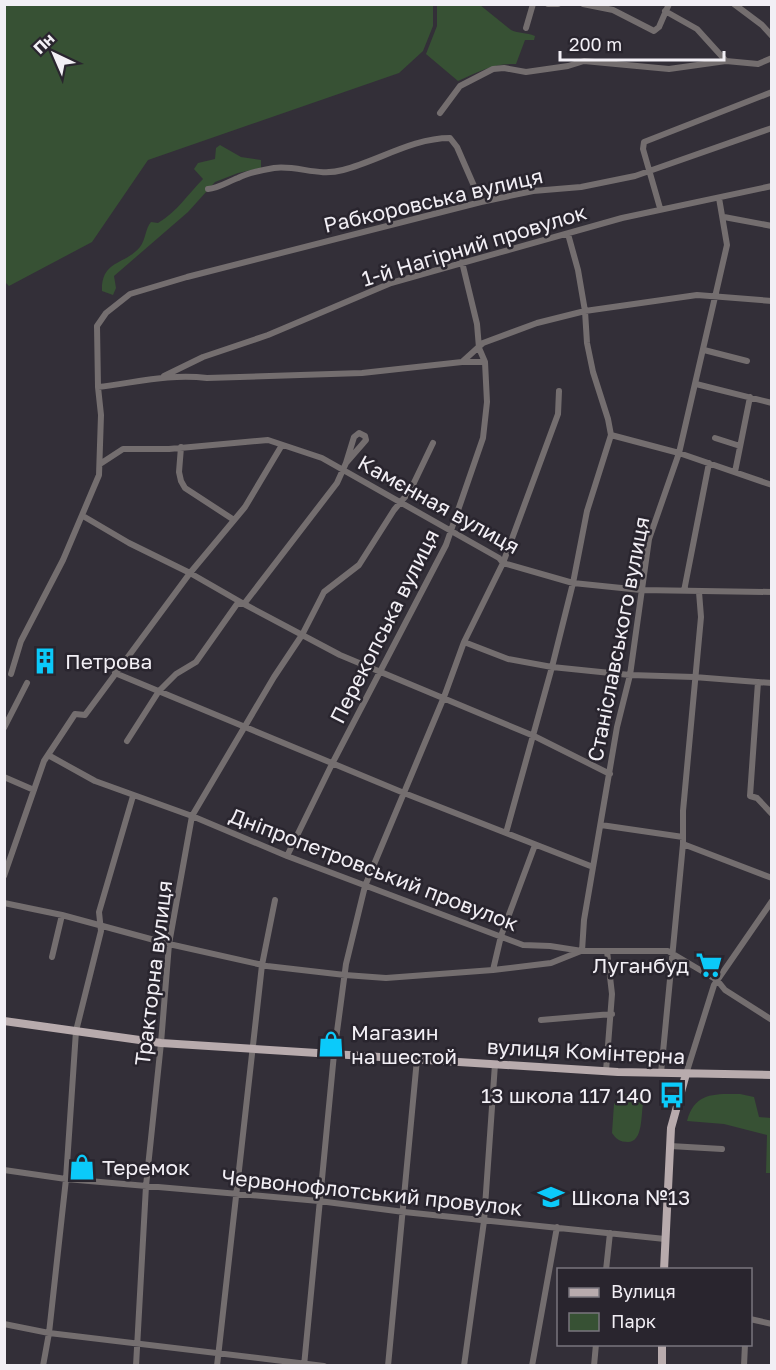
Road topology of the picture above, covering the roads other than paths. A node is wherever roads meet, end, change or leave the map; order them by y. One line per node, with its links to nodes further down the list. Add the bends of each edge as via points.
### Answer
1 (533, 4): 7 (street)
2 (548, 4): 3 (street)
3 (558, 4)
4 (583, 4): 6 (street, via 613,10 654,31)
5 (734, 4): 8 (street)
6 (666, 7): 10 (street, via 697,28)
7 (526, 28)
8 (771, 36)
9 (771, 58): 10 (street, via 758,64)
10 (726, 61): 12 (street, via 669,69 584,61 526,72 493,69 460,86)
11 (771, 92): 14 (street, via 644,142 642,149)
12 (440, 113)
13 (771, 128): 14 (street, Рабкоровська вулиця)
14 (650, 171): 18 (street, Рабкоровська вулиця, via 582,187 533,191); 19 (street)
15 (771, 186): 17 (street, 1-й Нагірний провулок)
16 (208, 189): 18 (street, via 275,168 326,174 450,138 458,147)
17 (719, 198): 19 (street, 1-й Нагірний провулок); 20 (street, Станіславського вулиця)
18 (481, 202): 34 (street, Рабкоровська вулиця, via 130,294 106,313 97,326)
19 (660, 208): 22 (street, 1-й Нагірний провулок)
20 (724, 217): 21 (street); 24 (street, Станіславського вулиця, via 727,244)
21 (771, 226)
22 (568, 234): 23 (street, 1-й Нагірний провулок); 26 (street)
23 (462, 262): 27 (street, Перекопська вулиця); 32 (street, 1-й Нагірний провулок, via 391,283)
24 (716, 295): 25 (street); 26 (street); 28 (street, Станіславського вулиця)
25 (771, 301)
26 (585, 310): 27 (street, via 537,323 483,343); 38 (street, via 589,352)
27 (479, 348): 29 (street); 30 (street, Перекопська вулиця)
28 (704, 350): 31 (street); 33 (street, Станіславського вулиця)
29 (462, 362): 30 (street); 32 (street, via 362,373)
30 (485, 362): 53 (street, Перекопська вулиця, via 487,402 483,438)
31 (747, 362)
32 (161, 377): 34 (street)
33 (696, 384): 36 (street); 44 (street, Станіславського вулиця)
34 (98, 387): 46 (street)
35 (559, 391): 54 (street, via 558,414)
36 (750, 397): 37 (street); 42 (street)
37 (771, 403)
38 (610, 435): 44 (street); 56 (street, via 587,511)
39 (715, 438): 42 (street)
40 (434, 443): 50 (street, Тракторна вулиця, via 410,491)
41 (282, 445): 43 (street, Камєнная вулиця, via 268,440); 47 (street, Камєнная вулиця); 52 (street)
42 (740, 446): 48 (street)
43 (181, 447): 46 (street, Камєнная вулиця, via 123,449); 52 (street, via 181,481 186,488)
44 (679, 453): 45 (street); 57 (street, Станіславського вулиця, via 649,539)
45 (709, 463): 48 (street); 58 (street)
46 (100, 464): 51 (street)
47 (345, 467): 47 (street, via 366,440 365,436 359,433 354,437); 50 (street, Камєнная вулиця); 61 (street, via 326,498)
48 (735, 472): 49 (street)
49 (771, 485)
50 (400, 502): 53 (street, Камєнная вулиця); 62 (street, Тракторна вулиця, via 359,565 324,592)
51 (83, 516): 55 (street); 67 (street, via 21,641)
52 (234, 520): 55 (street)
53 (451, 531): 54 (street, Камєнная вулиця); 65 (street, Перекопська вулиця)
54 (503, 563): 56 (street, Камєнная вулиця); 63 (street)
55 (190, 573): 61 (street); 66 (street)
56 (573, 583): 57 (street, Камєнная вулиця); 64 (street)
57 (641, 590): 58 (street, Камєнная вулиця); 68 (street, Станіславського вулиця)
58 (684, 591): 59 (street, Камєнная вулиця)
59 (699, 592): 60 (street, Камєнная вулиця); 69 (street, via 701,617)
60 (771, 592)
61 (244, 604): 62 (street); 73 (street, via 237,604 196,662)
62 (302, 635): 65 (street); 75 (street, Тракторна вулиця)
63 (464, 642): 64 (street, via 508,659); 74 (street)
64 (552, 668): 68 (street); 77 (street)
65 (381, 672): 74 (street); 80 (street, Перекопська вулиця)
66 (115, 673): 73 (street); 79 (street, via 84,715 75,714)
67 (11, 674)
68 (630, 675): 69 (street); 81 (street, Станіславського вулиця)
69 (694, 677): 70 (street); 90 (street)
70 (759, 682): 72 (street); 86 (street, via 750,796 757,798)
71 (27, 683): 76 (street)
72 (771, 683)
73 (159, 691): 75 (street); 78 (street)
74 (444, 697): 77 (street); 84 (street)
75 (246, 726): 80 (street); 87 (street, Тракторна вулиця)
76 (4, 728)
77 (534, 736): 81 (street); 89 (street)
78 (127, 741)
79 (48, 755): 83 (street); 85 (street, Дніпропетровський провулок)
80 (332, 764): 84 (street); 92 (street, Перекопська вулиця)
81 (610, 774): 88 (street, Станіславського вулиця)
82 (4, 777): 83 (street)
83 (34, 790): 94 (street)
84 (404, 793): 89 (street); 96 (street)
85 (133, 796): 87 (street, Дніпропетровський провулок); 101 (street, via 99,912)
86 (771, 814)
87 (192, 816): 92 (street, Дніпропетровський провулок); 103 (street, Тракторна вулиця)
88 (601, 825): 90 (street); 93 (street, Станіславського вулиця)
89 (506, 834): 91 (street)
90 (683, 840): 95 (street); 106 (street)
91 (535, 845): 93 (street); 102 (street)
92 (287, 856): 96 (street, Дніпропетровський провулок)
93 (593, 867): 104 (street, Станіславського вулиця)
94 (4, 876)
95 (771, 878)
96 (365, 886): 102 (street, Дніпропетровський провулок); 110 (street)
97 (275, 900): 108 (street)
98 (771, 901): 111 (street)
99 (4, 903): 100 (street, Дніпропетровський провулок)
100 (62, 915): 101 (street, Дніпропетровський провулок); 107 (street)
101 (100, 926): 103 (street, Дніпропетровський провулок); 116 (street)
102 (501, 936): 104 (street, Дніпропетровський провулок, via 523,945); 109 (street)
103 (169, 944): 108 (street, Дніпропетровський провулок); 117 (street, Тракторна вулиця)
104 (582, 951): 105 (street); 109 (street, Дніпропетровський провулок, via 551,963)
105 (607, 951): 106 (street); 112 (street)
106 (672, 954): 111 (street); 123 (street)
107 (52, 957)
108 (262, 965): 110 (street, Дніпропетровський провулок); 118 (street)
109 (493, 970): 110 (street, Дніпропетровський провулок, via 386,978)
110 (345, 975): 119 (street)
111 (717, 980): 114 (street, via 725,990); 124 (street)
112 (612, 1014): 113 (street); 122 (street)
113 (541, 1020)
114 (771, 1020)
115 (4, 1021): 116 (main road, вулиця Комінтерна)
116 (76, 1031): 117 (main road, вулиця Комінтерна); 129 (street)
117 (161, 1043): 118 (main road, вулиця Комінтерна); 130 (street, Тракторна вулиця)
118 (254, 1048): 119 (main road, вулиця Комінтерна); 131 (street)
119 (334, 1054): 120 (main road, вулиця Комінтерна); 132 (street)
120 (417, 1059): 121 (main road, вулиця Комінтерна); 133 (street)
121 (495, 1064): 122 (main road, вулиця Комінтерна); 134 (street)
122 (606, 1071): 123 (main road, вулиця Комінтерна)
123 (661, 1073): 124 (main road, вулиця Комінтерна)
124 (686, 1074): 125 (main road, вулиця Комінтерна); 126 (main road)
125 (771, 1075)
126 (670, 1146): 127 (street); 137 (main road)
127 (722, 1149)
128 (4, 1170): 129 (street, Червонофлотський провулок)
129 (66, 1179): 130 (street, Червонофлотський провулок); 143 (street)
130 (146, 1186): 131 (street, Червонофлотський провулок); 144 (street, Тракторна вулиця)
131 (235, 1195): 132 (street, Червонофлотський провулок); 148 (street)
132 (319, 1201): 133 (street, Червонофлотський провулок); 152 (street)
133 (404, 1212): 134 (street, Червонофлотський провулок); 154 (street)
134 (484, 1221): 135 (street, Червонофлотський провулок); 155 (street)
135 (556, 1227): 136 (street, Червонофлотський провулок); 156 (street)
136 (610, 1233): 137 (street, Червонофлотський провулок); 138 (street)
137 (665, 1239): 139 (main road)
138 (606, 1268)
139 (664, 1268)
140 (752, 1319): 142 (street)
141 (4, 1324): 143 (street)
142 (771, 1324)
143 (49, 1333): 144 (street); 149 (street)
144 (138, 1343): 148 (street); 150 (street, Тракторна вулиця)
145 (596, 1346): 157 (street)
146 (662, 1346): 158 (main road)
147 (745, 1346): 159 (street)
148 (219, 1353): 151 (street); 152 (street)
149 (43, 1365)
150 (136, 1365)
151 (217, 1365)
152 (304, 1365): 153 (street)
153 (324, 1365)
154 (388, 1365)
155 (464, 1365)
156 (532, 1365)
157 (594, 1365)
158 (662, 1365)
159 (744, 1365)

